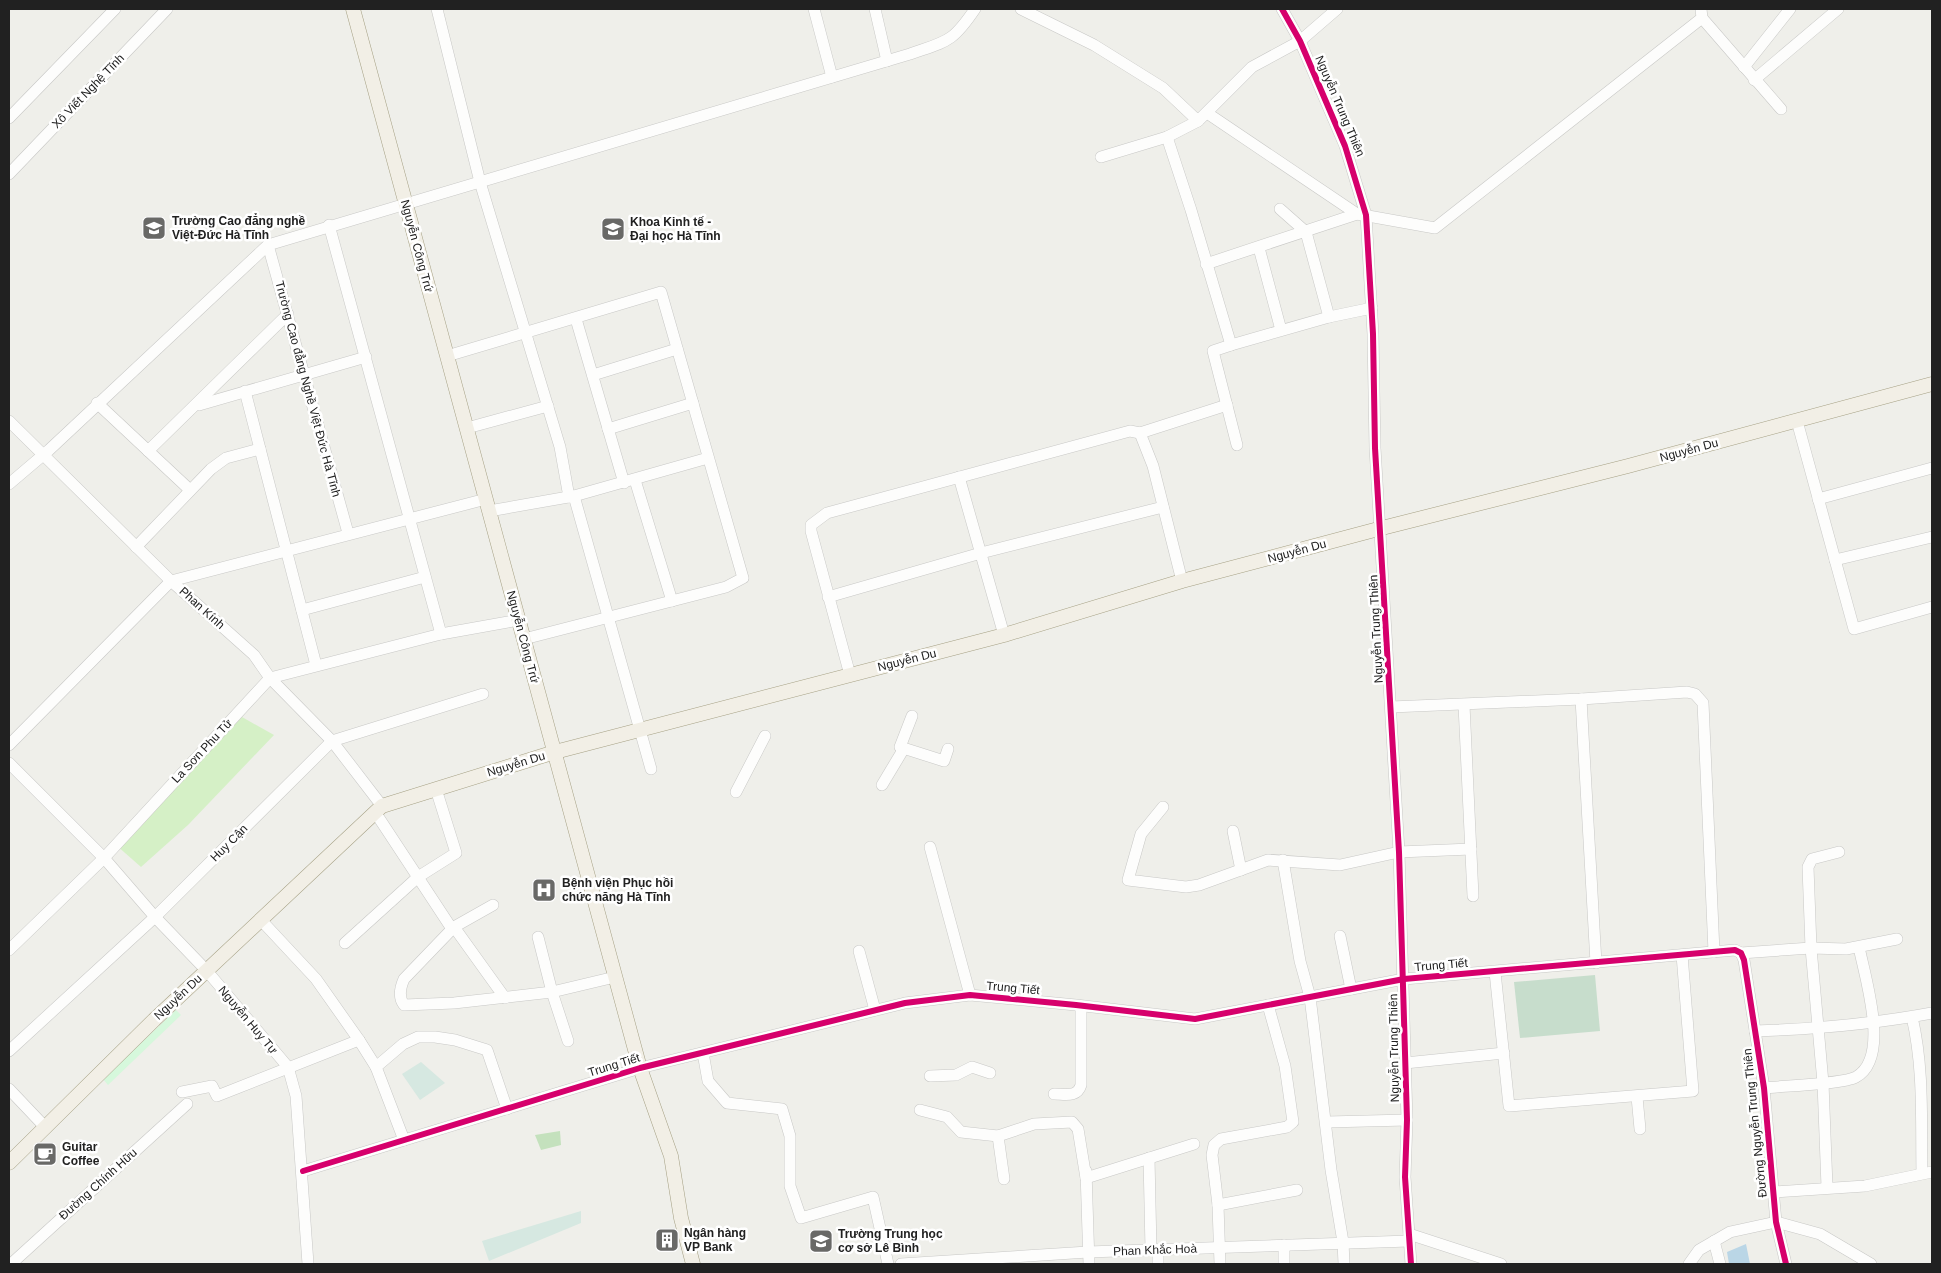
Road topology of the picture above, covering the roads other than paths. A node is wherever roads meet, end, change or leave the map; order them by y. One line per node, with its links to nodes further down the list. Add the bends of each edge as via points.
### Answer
1 (115, 9): 21 (street)
2 (167, 9): 24 (street, Xô Viết Nghệ Tĩnh)
3 (353, 9): 26 (main road, Nguyễn Công Trứ)
4 (438, 9): 25 (street)
5 (814, 9): 17 (street)
6 (875, 9): 15 (street)
7 (975, 9): 15 (street, via 955,36 947,41)
8 (1021, 9): 20 (street, via 1094,45)
9 (1282, 9): 14 (street, Nguyễn Trung Thiên)
10 (1337, 9): 14 (street)
11 (1790, 9): 16 (street)
12 (1838, 9): 18 (street)
13 (1702, 13): 16 (street); 28 (street, via 1436,228)
14 (1300, 41): 20 (street, via 1252,67); 28 (street, Nguyễn Trung Thiên, via 1350,158)
15 (887, 61): 17 (street)
16 (1744, 67): 18 (street)
17 (832, 77): 25 (street)
18 (1754, 80): 19 (street)
19 (1781, 109)
20 (1202, 117): 22 (street); 28 (street)
21 (9, 118)
22 (1167, 138): 23 (street); 33 (street, via 1192,210)
23 (1101, 157)
24 (9, 174)
25 (480, 182): 26 (street); 39 (street)
26 (406, 204): 29 (street); 42 (main road, Nguyễn Công Trứ)
27 (1280, 209): 30 (street)
28 (1361, 214): 30 (street); 34 (street, Nguyễn Trung Thiên)
29 (329, 225): 31 (street); 43 (street)
30 (1306, 232): 32 (street); 36 (street)
31 (268, 245): 35 (street, Trường Cao đẳng Nghề Việt Đức Hà Tĩnh); 48 (street)
32 (1259, 248): 33 (street); 38 (street)
33 (1206, 264): 40 (street)
34 (1372, 308): 36 (street); 73 (street, Nguyễn Trung Thiên, via 1375,448)
35 (288, 314): 44 (street, Trường Cao đẳng Nghề Việt Đức Hà Tĩnh); 51 (street)
36 (1329, 318): 38 (street)
37 (576, 319): 39 (street); 41 (street, via 661,292); 45 (street)
38 (1281, 330): 40 (street)
39 (526, 333): 42 (street); 52 (street)
40 (1231, 345): 50 (street, via 1213,351)
41 (677, 349): 45 (street); 49 (street)
42 (447, 356): 55 (main road, Nguyễn Công Trứ)
43 (366, 357): 44 (street); 72 (street)
44 (303, 374): 47 (street); 74 (street, Trường Cao đẳng Nghề Việt Đức Hà Tĩnh)
45 (593, 376): 56 (street)
46 (1932, 384): 54 (main road, Nguyễn Du)
47 (245, 391): 51 (street); 59 (street)
48 (97, 403): 60 (street); 61 (street)
49 (692, 403): 56 (street); 62 (street)
50 (1226, 405): 57 (street); 58 (street)
51 (196, 406): 60 (street)
52 (548, 406): 55 (street); 68 (street)
53 (9, 421): 61 (street, Phan Kính)
54 (1796, 421): 69 (street); 73 (main road, Nguyễn Du)
55 (467, 428): 70 (main road, Nguyễn Công Trứ)
56 (608, 429): 65 (street)
57 (1140, 433): 64 (street, via 1130,432); 71 (street)
58 (1237, 445)
59 (260, 449): 67 (street, via 226,458); 77 (street)
60 (148, 451): 67 (street)
61 (43, 455): 66 (street); 76 (street, Phan Kính)
62 (708, 458): 65 (street); 84 (street, via 744,578 726,587)
63 (1932, 468): 69 (street)
64 (959, 477): 78 (street); 83 (street, via 831,511 811,525)
65 (629, 481): 68 (street); 84 (street)
66 (9, 484)
67 (190, 490): 76 (street)
68 (571, 496): 70 (street); 87 (street)
69 (1818, 499): 79 (street)
70 (487, 505): 72 (street); 88 (main road, Nguyễn Công Trứ)
71 (1163, 507): 78 (street); 82 (street)
72 (410, 518): 74 (street); 80 (street)
73 (1382, 528): 82 (main road, Nguyễn Du); 98 (street, Nguyễn Trung Thiên)
74 (348, 533): 77 (street)
75 (1932, 537): 79 (street)
76 (136, 546): 81 (street, Phan Kính)
77 (287, 550): 81 (street); 86 (street)
78 (981, 553): 83 (street); 90 (street)
79 (1835, 560): 85 (street, via 1854,629)
80 (425, 577): 86 (street); 89 (street)
81 (171, 581): 94 (street, Phan Kính, via 254,655); 103 (street)
82 (1182, 582): 90 (main road, Nguyễn Du)
83 (828, 597): 93 (street)
84 (672, 601): 87 (street)
85 (1932, 607)
86 (302, 610): 92 (street)
87 (607, 618): 91 (street); 100 (street)
88 (519, 620): 89 (street); 91 (main road, Nguyễn Công Trứ)
89 (441, 634): 92 (street)
90 (1004, 635): 93 (main road, Nguyễn Du)
91 (524, 639): 106 (main road, Nguyễn Công Trứ)
92 (316, 664): 94 (street)
93 (850, 675): 100 (main road, Nguyễn Du)
94 (270, 678): 102 (street, Phan Kính); 119 (street, La Sơn Phu Tử)
95 (484, 694): 102 (street, Huy Cận)
96 (1581, 699): 97 (street); 136 (street, via 1687,692 1702,701); 139 (street)
97 (1464, 705): 98 (street); 116 (street)
98 (1391, 707): 117 (street, Nguyễn Trung Thiên)
99 (912, 716): 105 (street, via 900,747)
100 (641, 729): 106 (main road, Nguyễn Du); 108 (street)
101 (765, 736): 111 (street)
102 (332, 741): 113 (street, Phan Kính); 125 (street, Huy Cận)
103 (9, 745)
104 (948, 749): 105 (street, via 944,761)
105 (904, 750): 109 (street)
106 (555, 752): 110 (main road, Nguyễn Du); 142 (main road, Nguyễn Công Trứ)
107 (9, 763): 119 (street, Nguyễn Huy Tự)
108 (652, 769)
109 (882, 784)
110 (436, 789): 113 (main road, Nguyễn Du); 122 (street, via 456,853)
111 (736, 792)
112 (1163, 807): 121 (street, via 1141,834 1128,880 1198,885)
113 (378, 809): 122 (street, Phan Kính); 126 (main road, Nguyễn Du)
114 (1233, 831): 121 (street)
115 (930, 848): 146 (street)
116 (1471, 849): 117 (street); 123 (street)
117 (1399, 852): 120 (street, via 1340,865); 143 (street, Nguyễn Trung Thiên)
118 (1839, 852): 133 (street, via 1809,862)
119 (104, 858): 125 (street, Nguyễn Huy Tự); 134 (street, La Sơn Phu Tử)
120 (1283, 860): 121 (street, via 1268,860); 147 (street, via 1300,961)
121 (1241, 870)
122 (418, 877): 127 (street, Phan Kính); 131 (street)
123 (1473, 896)
124 (493, 905): 127 (street)
125 (155, 917): 140 (street, Nguyễn Huy Tự); 159 (street, Huy Cận)
126 (260, 918): 140 (main road, Nguyễn Du); 157 (street, via 316,979)
127 (453, 928): 148 (street, Phan Kính); 148 (street, via 404,979 400,989 402,1003 412,1006)
128 (1340, 936): 144 (street)
129 (538, 937): 145 (street)
130 (1897, 938): 132 (street, Trung Tiết)
131 (346, 943)
132 (1859, 947): 133 (street, Trung Tiết, via 1846,950); 154 (street)
133 (1811, 948): 137 (street, Trung Tiết); 155 (street)
134 (9, 950)
135 (859, 951): 151 (street)
136 (1714, 952): 137 (street, Trung Tiết); 138 (street, Trung Tiết)
137 (1740, 952): 156 (street, Đường Nguyễn Trung Thiên)
138 (1682, 955): 139 (street, Trung Tiết); 173 (street, via 1693,1091)
139 (1596, 963): 141 (street, Trung Tiết)
140 (207, 970): 163 (street, Nguyễn Huy Tự); 179 (main road, Nguyễn Du)
141 (1494, 972): 143 (street, Trung Tiết); 160 (street)
142 (615, 977): 145 (street); 165 (main road, Nguyễn Công Trứ)
143 (1404, 979): 144 (street, Trung Tiết); 162 (street, Nguyễn Trung Thiên)
144 (1351, 989): 147 (street, Trung Tiết)
145 (552, 992): 148 (street); 158 (street)
146 (970, 996): 150 (street, Trung Tiết); 151 (street, Trung Tiết, via 905,1003)
147 (1310, 997): 149 (street, Trung Tiết); 178 (street)
148 (505, 998)
149 (1268, 1005): 150 (street, Trung Tiết, via 1195,1019); 194 (street, via 1284,1066 1293,1122 1287,1127 1230,1137 1215,1143 1212,1155)
150 (1082, 1006): 172 (street, via 1082,1085 1075,1094)
151 (875, 1010): 161 (street, Trung Tiết)
152 (1932, 1013): 153 (street)
153 (1912, 1017): 154 (street); 188 (street)
154 (1873, 1024): 155 (street); 168 (street, via 1874,1045 1870,1063 1855,1078)
155 (1819, 1029): 156 (street); 168 (street)
156 (1755, 1031): 169 (street, Đường Nguyễn Trung Thiên)
157 (359, 1040): 163 (street); 164 (street)
158 (568, 1041)
159 (9, 1051)
160 (1504, 1053): 162 (street); 173 (street, via 1509,1106)
161 (703, 1054): 165 (street, Trung Tiết); 206 (street, via 708,1081 727,1103 782,1109 790,1136 790,1186 801,1218 873,1197)
162 (1405, 1063): 177 (street, Nguyễn Trung Thiên)
163 (288, 1067): 171 (street, via 217,1096 212,1086); 187 (street, Nguyễn Huy Tự, via 296,1096)
164 (376, 1067): 175 (street, via 403,1044 418,1037 455,1040 483,1048 491,1057); 182 (street)
165 (640, 1068): 175 (street, Trung Tiết); 205 (main road, Nguyễn Công Trứ, via 671,1156 680,1218)
166 (990, 1073): 167 (street, via 972,1067 956,1075)
167 (930, 1076)
168 (1823, 1083): 169 (street); 191 (street)
169 (1764, 1088): 193 (street, Đường Nguyễn Trung Thiên)
170 (9, 1089): 179 (street)
171 (182, 1092)
172 (1054, 1094)
173 (1637, 1097): 180 (street)
174 (187, 1104): 203 (street, Đường Chính Hữu)
175 (507, 1109): 182 (street, Trung Tiết)
176 (920, 1110): 181 (street, via 947,1117 961,1132)
177 (1407, 1120): 178 (street); 196 (street, Nguyễn Trung Thiên, via 1405,1177)
178 (1327, 1122): 198 (street)
179 (46, 1128): 186 (main road, Nguyễn Du)
180 (1640, 1129)
181 (998, 1136): 189 (street, via 1034,1124 1072,1122 1078,1129); 190 (street)
182 (404, 1140): 187 (street, Trung Tiết)
183 (1194, 1144): 185 (street)
184 (1085, 1154): 189 (street)
185 (1149, 1158): 189 (street); 201 (street)
186 (9, 1163)
187 (303, 1171): 204 (street, Nguyễn Huy Tự)
188 (1927, 1173): 191 (street, via 1865,1186)
189 (1086, 1178): 202 (street)
190 (1004, 1179)
191 (1827, 1187): 193 (street)
192 (1297, 1190): 194 (street)
193 (1774, 1192): 195 (street, Đường Nguyễn Trung Thiên)
194 (1218, 1204): 200 (street)
195 (1776, 1222): 197 (street, via 1730,1232); 216 (street, Đường Nguyễn Trung Thiên); 217 (street, via 1820,1234)
196 (1409, 1238): 198 (street, Phan Khắc Hoà); 212 (street, Nguyễn Trung Thiên); 213 (street, Phan Khắc Hoà)
197 (1714, 1241): 214 (street, via 1699,1250); 215 (street)
198 (1343, 1242): 199 (street, Phan Khắc Hoà); 211 (street)
199 (1284, 1244): 200 (street, Phan Khắc Hoà); 210 (street)
200 (1219, 1247): 201 (street, Phan Khắc Hoà); 209 (street)
201 (1154, 1250): 202 (street, Phan Khắc Hoà); 208 (street)
202 (1088, 1258): 207 (street, Phan Khắc Hoà)
203 (11, 1264)
204 (308, 1264)
205 (693, 1264)
206 (888, 1264)
207 (901, 1264)
208 (1158, 1264)
209 (1220, 1264)
210 (1284, 1264)
211 (1344, 1264)
212 (1411, 1264)
213 (1501, 1264)
214 (1689, 1264)
215 (1720, 1264)
216 (1786, 1264)
217 (1872, 1264)

